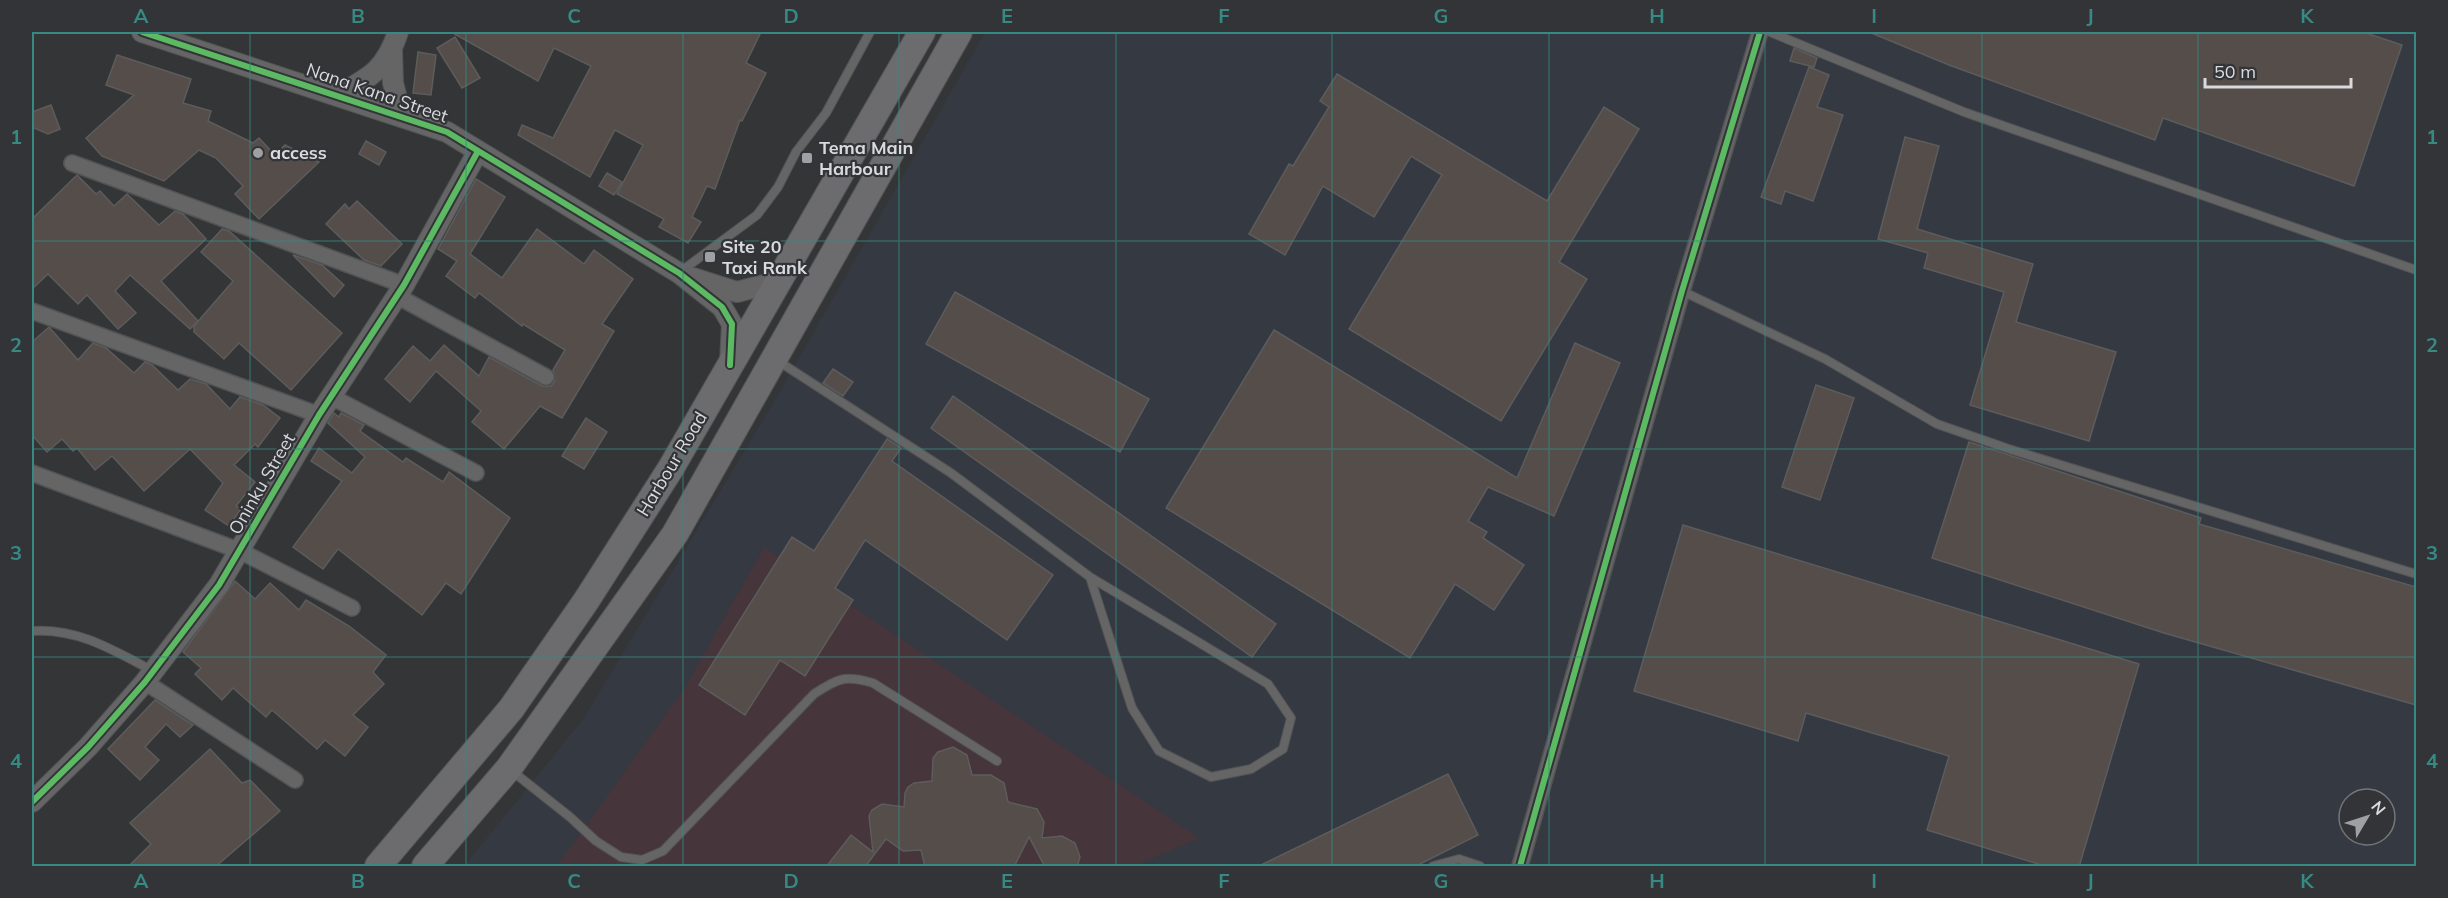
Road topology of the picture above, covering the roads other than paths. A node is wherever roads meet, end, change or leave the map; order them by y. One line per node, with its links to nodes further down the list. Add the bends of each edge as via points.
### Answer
1 (142, 32): 8 (street, Nana Kana Street)
2 (870, 32): 13 (lane, via 826,113 796,152 758,215)
3 (922, 32): 14 (highway, Harbour Road)
4 (959, 32): 18 (highway, Harbour Road)
5 (1760, 32): 16 (street)
6 (1770, 32): 12 (lane, via 1964,112)
7 (395, 41): 8 (street, via 380,69); 9 (street, via 393,83)
8 (338, 95): 9 (street, Nana Kana Street)
9 (402, 117): 10 (street, Nana Kana Street, via 447,132)
10 (477, 153): 13 (street, Nana Kana Street); 15 (street, Oninku Street)
11 (72, 163): 15 (street)
12 (2416, 270)
13 (679, 273): 14 (street, via 737,292); 19 (street, via 722,307 732,324)
14 (779, 281): 19 (highway, Harbour Road)
15 (401, 291): 20 (street); 21 (street, Oninku Street)
16 (1682, 291): 26 (lane, via 1825,359 1937,424); 39 (street)
17 (32, 310): 22 (street)
18 (775, 359): 27 (lane, via 951,472); 32 (highway, Harbour Road, via 675,534)
19 (730, 365): 35 (highway, Harbour Road, via 665,477 511,709)
20 (546, 377)
21 (332, 397): 22 (street, Oninku Street); 24 (street)
22 (319, 415): 25 (street, Oninku Street)
23 (32, 473): 25 (street)
24 (476, 473)
25 (240, 551): 28 (street); 30 (street, Oninku Street, via 219,585)
26 (2416, 574)
27 (1090, 577): 27 (lane, via 1268,684 1291,718 1283,749 1251,769 1211,777 1159,751 1132,708)
28 (352, 608)
29 (32, 631): 30 (lane, via 70,632 95,641)
30 (149, 676): 33 (street); 34 (street, Oninku Street, via 88,747)
31 (997, 761): 32 (lane, via 873,683 851,677 833,681 814,694 663,851 642,860 621,856 596,841)
32 (509, 768): 36 (highway, Harbour Road)
33 (295, 780)
34 (32, 802)
35 (378, 867)
36 (425, 867)
37 (1433, 867): 38 (lane, via 1459,859)
38 (1480, 867)
39 (1520, 867)

